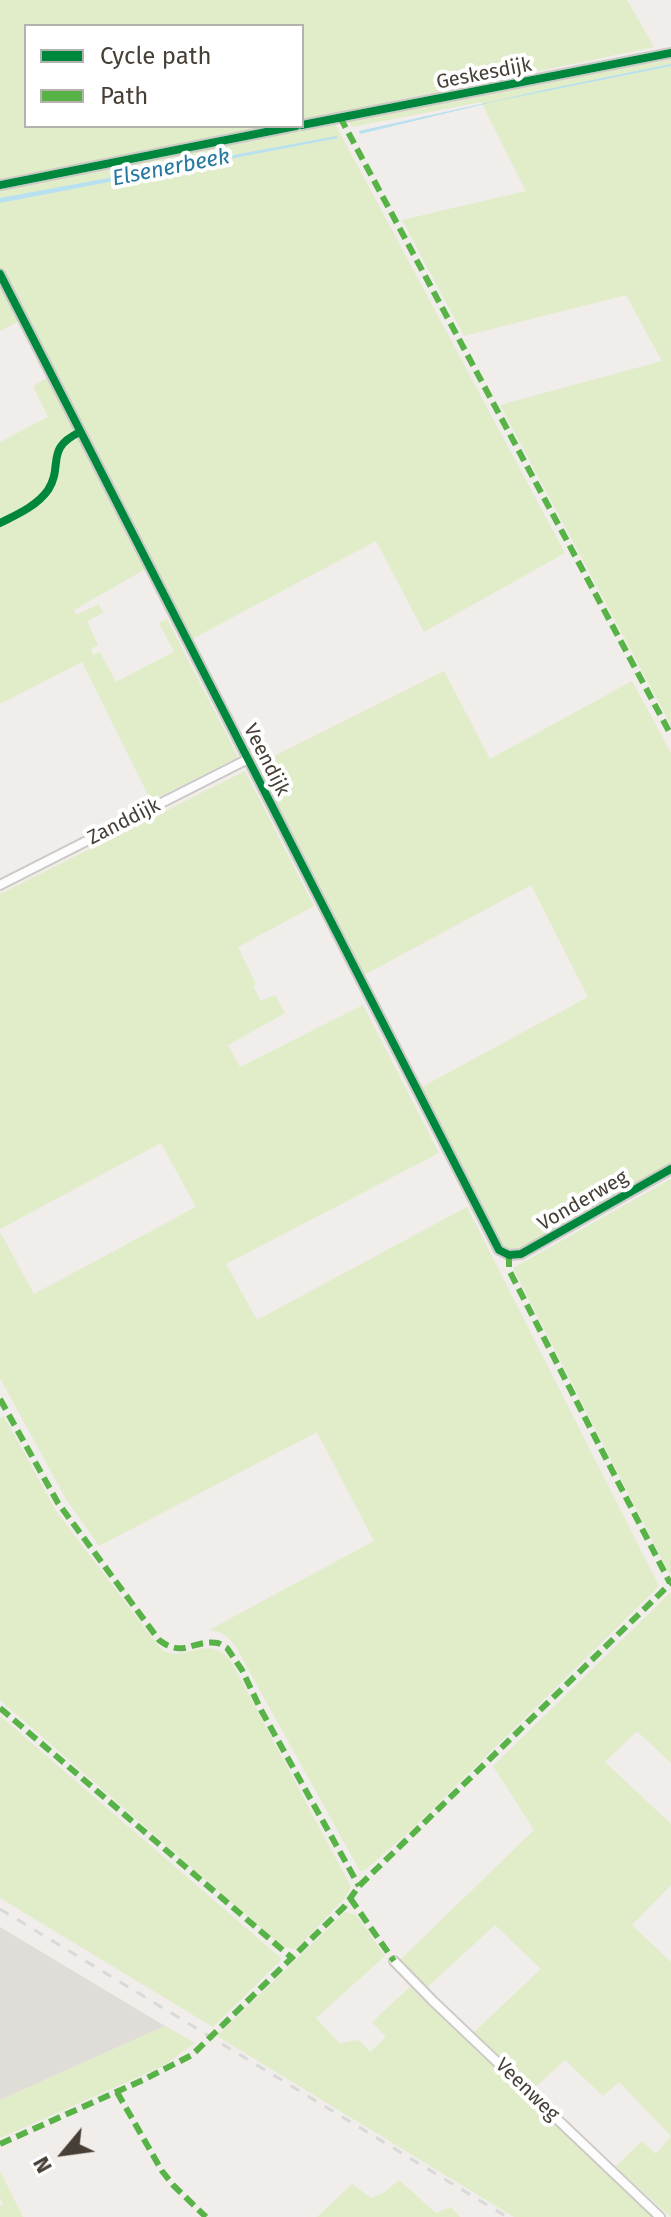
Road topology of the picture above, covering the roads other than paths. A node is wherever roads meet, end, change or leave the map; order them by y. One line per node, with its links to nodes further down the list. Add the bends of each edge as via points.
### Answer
1 (671, 53): 2 (street, Geskesdijk)
2 (304, 125)
3 (286, 128): 4 (street)
4 (0, 185)
5 (0, 274): 6 (street, Veendijk)
6 (248, 759): 7 (street, Zanddijk); 9 (street, Veendijk, via 497,1246)
7 (0, 885)
8 (671, 1169): 9 (street, Vonderweg, via 521,1254)
9 (509, 1255)
10 (394, 1961): 11 (street, Veenweg)
11 (660, 2217)

